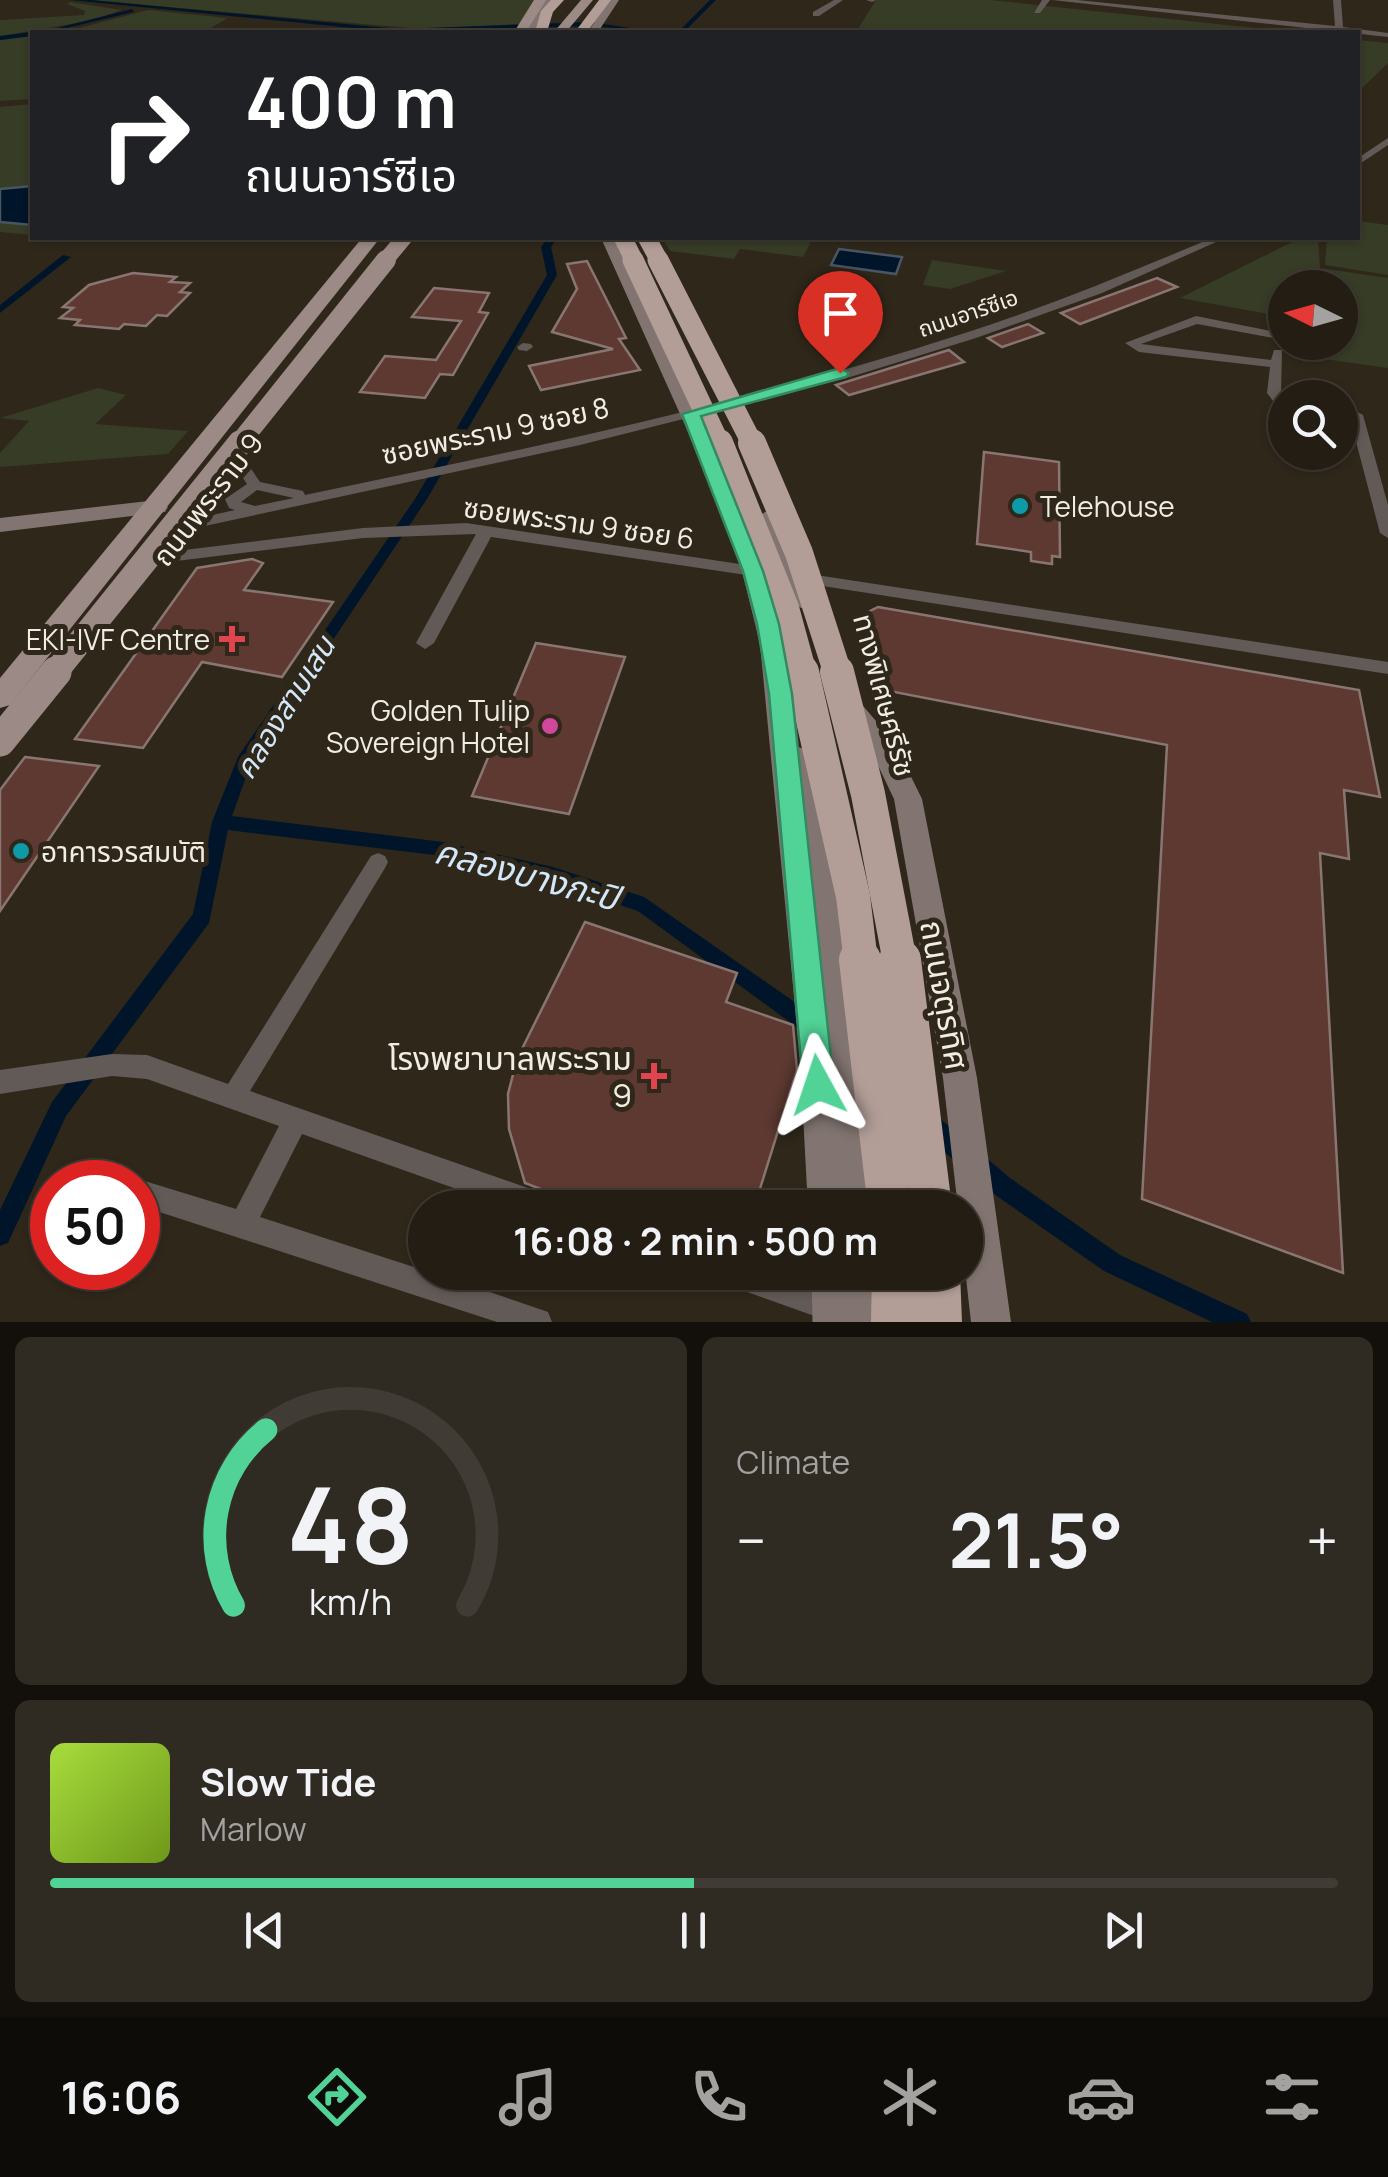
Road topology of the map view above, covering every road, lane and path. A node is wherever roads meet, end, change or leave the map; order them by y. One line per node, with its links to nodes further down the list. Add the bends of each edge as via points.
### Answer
1 (540, 0): 18 (main road)
2 (548, 0): 18 (main road)
3 (558, 0): 18 (highway)
4 (618, 0): 21 (highway)
5 (839, 0): 15 (street)
6 (1046, 0): 14 (street)
7 (1056, 0): 10 (street)
8 (1147, 0): 11 (street)
9 (1338, 0): 16 (street)
10 (1082, 1): 13 (street)
11 (1163, 2): 13 (street)
12 (592, 4): 19 (main road); 20 (main road); 21 (highway)
13 (1185, 9): 16 (street)
14 (1037, 10)
15 (816, 14)
16 (1339, 23): 17 (street); 22 (street)
17 (1388, 25)
18 (534, 28)
19 (562, 30)
20 (572, 30)
21 (593, 30)
22 (1388, 35)
23 (1388, 141): 24 (street)
24 (1360, 161)
25 (369, 240): 35 (main road, ถนนพระราม 9)
26 (378, 240): 35 (main road)
27 (388, 240): 60 (main road, ถนนพระราม 9)
28 (402, 240): 61 (main road, ถนนพระราม 9, bridge)
29 (411, 240): 43 (main road, ถนนพระราม 9)
30 (609, 240): 41 (main road)
31 (624, 240): 71 (highway, bridge, via 716,435 785,608 822,740 853,896)
32 (639, 240): 40 (main road, ถนนจตุรทิศ)
33 (648, 240): 73 (highway, ทางพิเศษศรีรัช, bridge, via 775,493 820,615 892,905)
34 (1216, 240): 40 (street, ถนนอาร์ซีเอ, via 1152,270 942,344)
35 (312, 313): 48 (main road, ถนนพระราม 9)
36 (1268, 334): 38 (street, via 1196,320 1131,343)
37 (1277, 360): 38 (street)
38 (1276, 364): 39 (street)
39 (1275, 380)
40 (722, 406): 41 (street, ถนนอาร์ซีเอ); 55 (main road, ถนนจตุรทิศ)
41 (691, 414): 45 (street, ซอยพระราม 9 ซอย 8); 54 (main road)
42 (1358, 438): 51 (street)
43 (238, 460): 44 (street); 47 (main road, ถนนพระราม 9)
44 (255, 485): 45 (street, ซอยพระราม 9 ซอย 8); 46 (street, via 232,499)
45 (310, 496): 46 (street, ซอยพระราม 9 ซอย 8)
46 (251, 509): 47 (street, ซอยพระราม 9 ซอย 8)
47 (197, 511): 48 (main road); 53 (main road, ถนนพระราม 9)
48 (152, 512): 49 (main road); 52 (main road); 59 (main road, ถนนพระราม 9)
49 (0, 526)
50 (486, 531): 53 (street, ซอยพระราม 9 ซอย 6, via 364,532); 54 (street, ซอยพระราม 9 ซอย 6); 56 (street)
51 (1388, 533)
52 (0, 536)
53 (160, 558): 62 (main road, ถนนพระราม 9)
54 (753, 571): 64 (main road, via 811,809)
55 (792, 576): 57 (street); 58 (main road, ถนนจตุรทิศ)
56 (425, 643)
57 (1388, 668)
58 (836, 691): 72 (main road, ถนนจตุรทิศ, via 890,982); 88 (main road, ถนนจตุรทิศ, via 884,750 908,798 963,1097)
59 (0, 698)
60 (0, 718)
61 (0, 741)
62 (0, 760)
63 (378, 862): 66 (street)
64 (816, 911): 69 (main road); 70 (main road)
65 (0, 1082): 66 (street, via 147,1066)
66 (233, 1097): 67 (street)
67 (296, 1119): 68 (street); 75 (street)
68 (482, 1190)
69 (825, 1190)
70 (851, 1190)
71 (887, 1190)
72 (912, 1190)
73 (928, 1190)
74 (160, 1199): 75 (street)
75 (242, 1224): 83 (street)
76 (477, 1290): 83 (street)
77 (779, 1290): 84 (street)
78 (842, 1290): 84 (main road, bridge)
79 (859, 1290): 84 (main road)
80 (884, 1290): 84 (highway)
81 (919, 1290): 86 (main road)
82 (937, 1290): 87 (highway)
83 (473, 1300): 85 (street)
84 (865, 1321)
85 (538, 1322)
86 (920, 1322)
87 (938, 1322)
88 (992, 1322)

